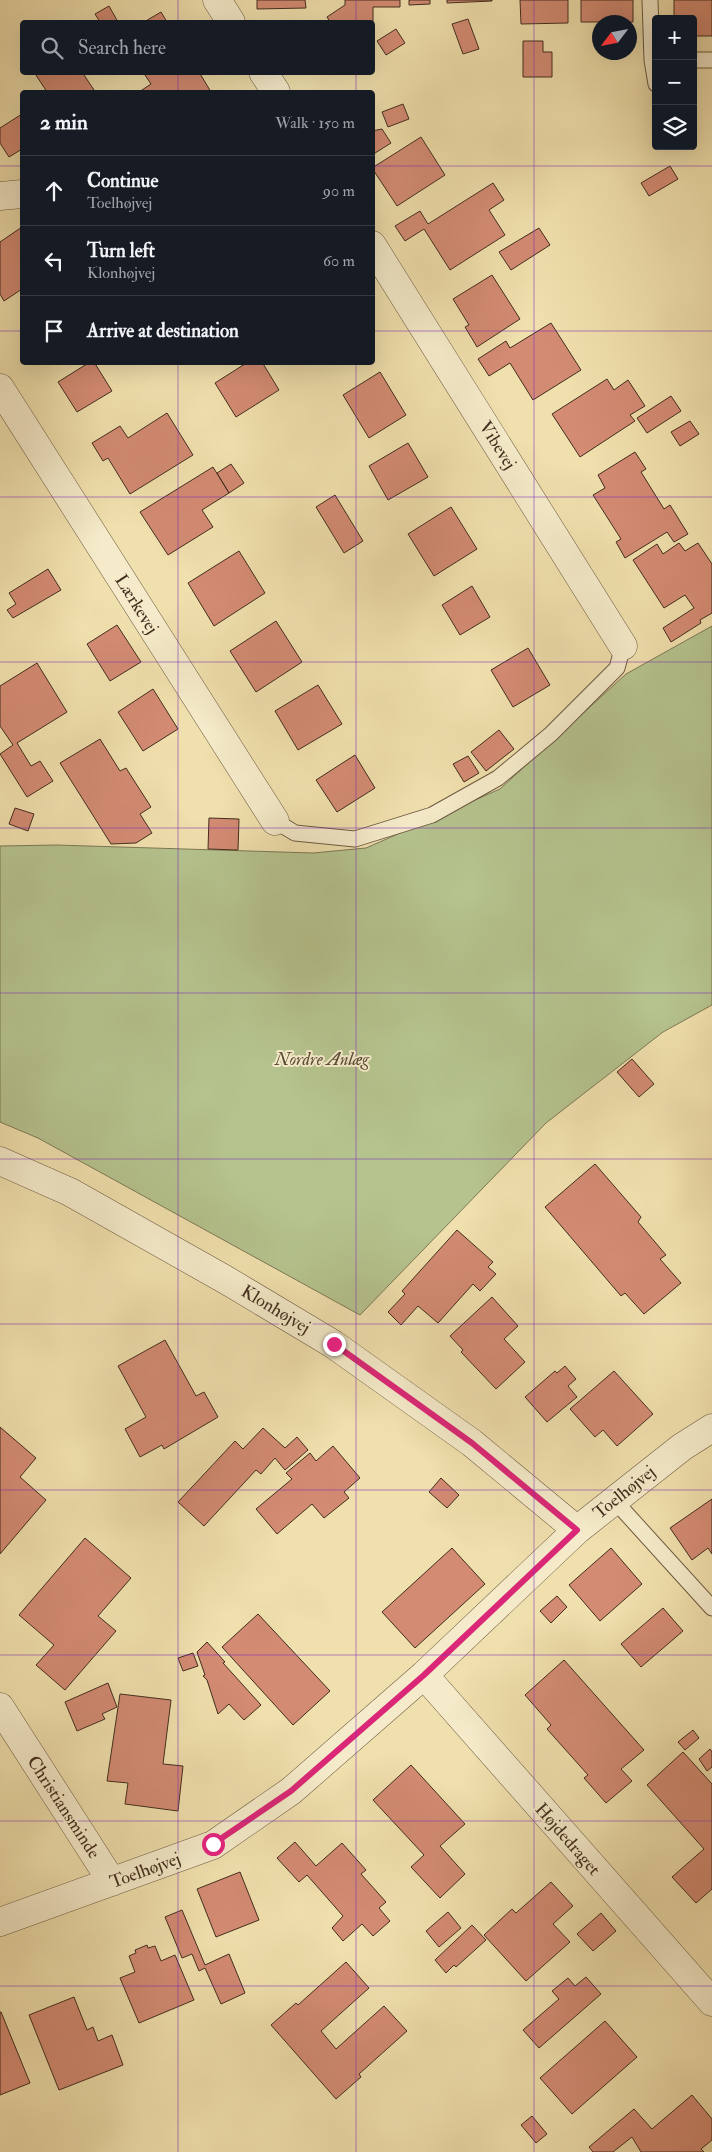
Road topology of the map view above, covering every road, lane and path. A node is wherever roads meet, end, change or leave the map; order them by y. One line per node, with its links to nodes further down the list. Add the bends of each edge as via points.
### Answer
1 (217, 0): 3 (street)
2 (650, 0): 4 (lane)
3 (230, 20)
4 (652, 30)
5 (697, 60): 6 (lane)
6 (712, 60)
7 (265, 75): 8 (street)
8 (275, 90)
9 (20, 194): 10 (street)
10 (0, 196)
11 (375, 250): 13 (street, Vibevej)
12 (0, 388): 14 (street, Lærkevej)
13 (623, 646): 14 (lane, via 617,668 551,734 498,778 432,815 355,839 295,833)
14 (275, 821)
15 (0, 1161): 18 (street, Klonhøjvej, via 70,1192 334,1344 472,1443)
16 (712, 1428): 17 (street, Toelhøjvej, via 682,1446)
17 (614, 1500): 18 (street, Toelhøjvej); 19 (lane)
18 (577, 1530): 20 (street, Toelhøjvej)
19 (712, 1608)
20 (424, 1675): 22 (street, Toelhøjvej, via 291,1791 213,1844); 24 (street, Højdedraget)
21 (0, 1707): 22 (street, Christiansminde)
22 (112, 1882): 23 (street, Toelhøjvej)
23 (0, 1922)
24 (712, 2002)

